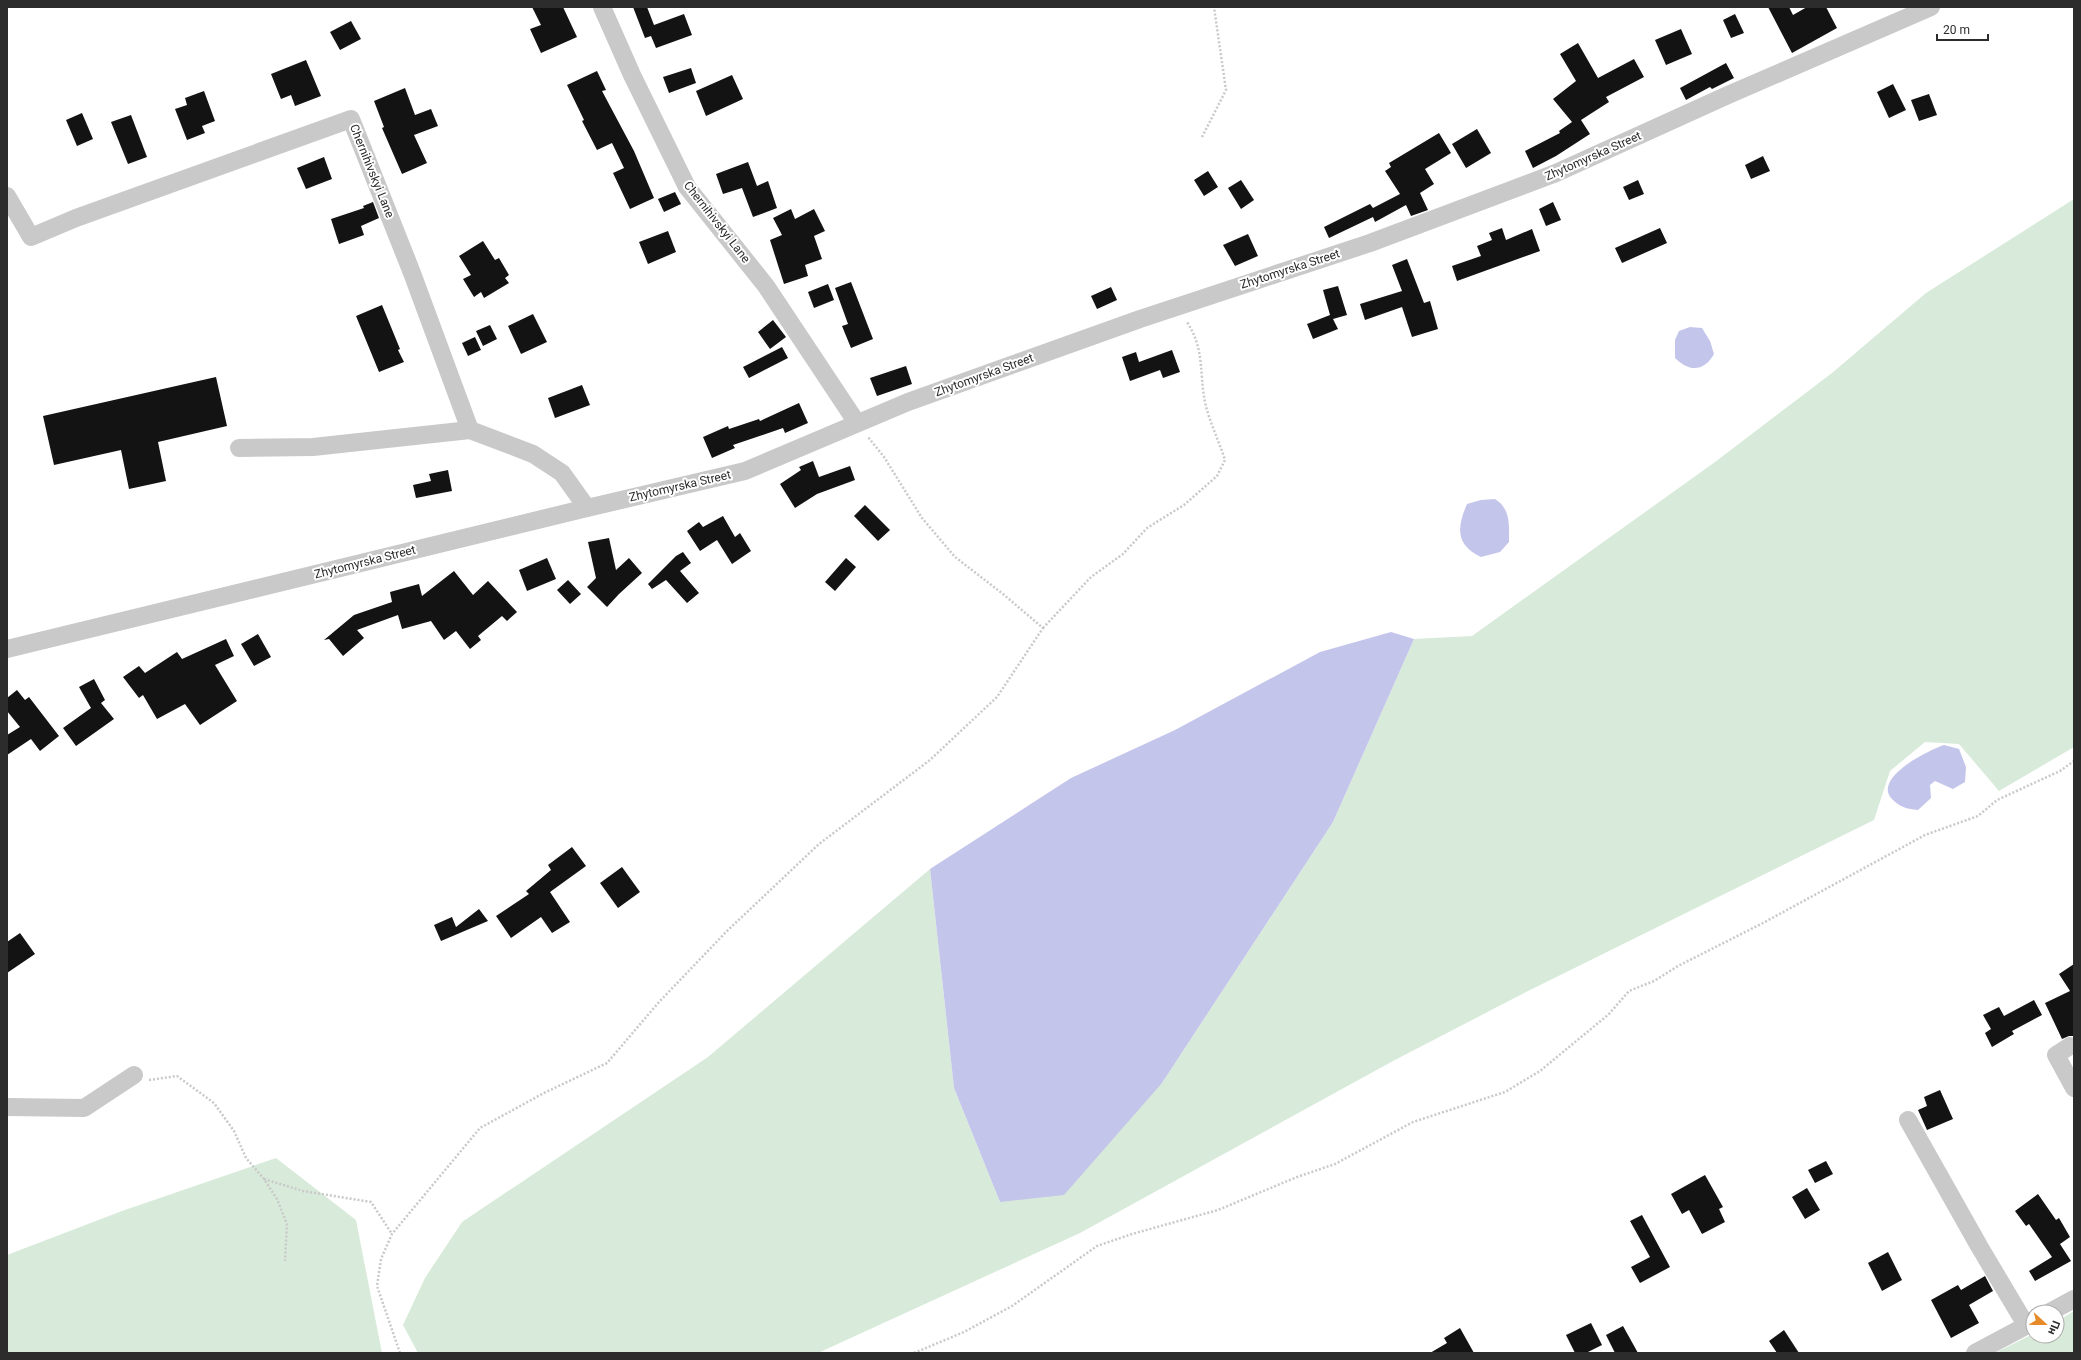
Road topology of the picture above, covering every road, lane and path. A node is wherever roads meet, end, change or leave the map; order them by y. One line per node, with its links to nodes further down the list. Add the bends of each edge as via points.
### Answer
1 (602, 7): 7 (street, Chernihivskyi Lane, via 687,187 766,286)
2 (1214, 7): 4 (path, via 1226,90)
3 (1931, 7): 6 (street, Zhytomyrska Street, via 1728,95 1556,174 1370,243)
4 (1202, 137)
5 (7, 196): 8 (street, Chernihivskyi Lane, via 31,237 76,218 352,119)
6 (1176, 307): 7 (street, Zhytomyrska Street, via 908,402); 11 (path, via 1192,331 1202,358 1205,402 1226,460 1217,476 1184,504 1147,528 1123,554 1091,578)
7 (857, 423): 10 (street, Zhytomyrska Street, via 745,471); 11 (path, via 884,457 922,518 954,558 1004,594)
8 (470, 430): 9 (street, via 313,447); 10 (street, via 532,454 562,473)
9 (239, 448)
10 (587, 508): 12 (street, Zhytomyrska Street)
11 (1043, 628): 20 (path, via 997,697 930,760 819,844 727,932 659,1002 607,1063 480,1128)
12 (7, 650)
13 (2074, 762): 27 (path, via 1997,800 1978,816 1925,835 1763,923 1684,962 1654,981 1629,991 1609,1014 1540,1071 1505,1092 1412,1122 1335,1164 1218,1210 1097,1246 1012,1306 964,1332)
14 (2070, 1046): 16 (street, via 2056,1056)
15 (134, 1075): 17 (street, via 84,1108); 19 (path, via 145,1081 177,1076 214,1103 234,1131 246,1158)
16 (2074, 1088)
17 (7, 1107)
18 (1908, 1120): 24 (street, via 1979,1246)
19 (264, 1179): 20 (path, via 303,1191 371,1202); 21 (path, via 277,1199 287,1224)
20 (392, 1234): 26 (path, via 381,1259 377,1286)
21 (285, 1262)
22 (2074, 1299): 23 (street)
23 (2065, 1304)
24 (2025, 1318)
25 (2025, 1326): 28 (street)
26 (400, 1353)
27 (914, 1353)
28 (1975, 1353)

